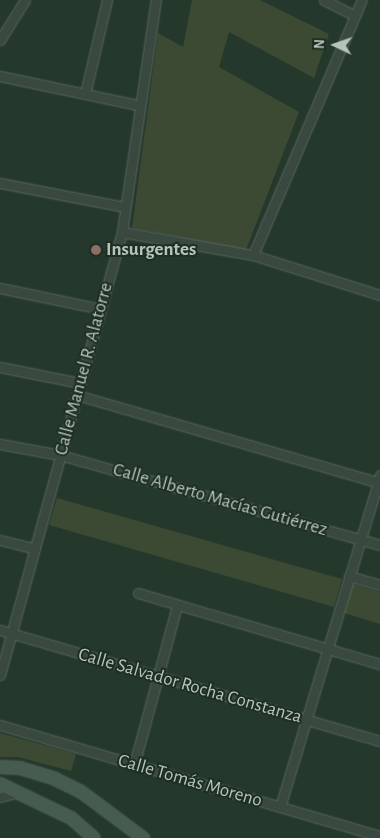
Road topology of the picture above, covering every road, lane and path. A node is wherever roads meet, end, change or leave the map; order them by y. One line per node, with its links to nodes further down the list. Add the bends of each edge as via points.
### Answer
1 (24, 0): 7 (street)
2 (107, 0): 9 (street)
3 (156, 0): 10 (street, Calle Manuel R. Alatorre)
4 (324, 0): 6 (street)
5 (362, 0): 6 (street)
6 (355, 16): 14 (street)
7 (0, 40)
8 (0, 76): 9 (street)
9 (85, 94): 10 (street)
10 (138, 105): 12 (street, Calle Manuel R. Alatorre)
11 (0, 183): 12 (street)
12 (125, 207): 13 (street, Calle Manuel R. Alatorre)
13 (122, 232): 14 (street); 17 (street, Calle Manuel R. Alatorre)
14 (253, 255): 16 (street)
15 (0, 288): 17 (street)
16 (380, 295)
17 (101, 309): 19 (street, Calle Manuel R. Alatorre)
18 (0, 366): 19 (street)
19 (80, 383): 20 (street, Calle Manuel R. Alatorre)
20 (77, 395): 22 (street, Calle Manuel R. Alatorre); 23 (street)
21 (0, 444): 22 (street, Calle Alberto Macías Gutiérrez)
22 (60, 456): 24 (street, Calle Alberto Macías Gutiérrez); 27 (street, Calle Manuel R. Alatorre)
23 (379, 480): 24 (street)
24 (360, 539): 26 (street, Calle Alberto Macías Gutiérrez); 28 (street)
25 (0, 540): 27 (street)
26 (380, 545)
27 (34, 549): 33 (street, Calle Manuel R. Alatorre)
28 (349, 576): 29 (street); 34 (street)
29 (380, 585)
30 (138, 593): 31 (street)
31 (177, 606): 34 (street); 37 (street)
32 (0, 630): 33 (street, Calle Salvador Rocha Constanza)
33 (12, 632): 36 (street, Calle Manuel R. Alatorre); 37 (street, Calle Salvador Rocha Constanza)
34 (328, 649): 35 (street); 38 (street)
35 (380, 664)
36 (0, 675)
37 (156, 678): 38 (street, Calle Salvador Rocha Constanza); 41 (street)
38 (306, 720): 40 (street, Calle Salvador Rocha Constanza); 46 (street)
39 (0, 725): 41 (street, Calle Tomás Moreno)
40 (380, 740)
41 (134, 764): 46 (street, Calle Tomás Moreno)
42 (0, 768): 49 (main road, via 20,768 80,791)
43 (0, 784): 44 (main road)
44 (19, 792): 45 (street); 48 (main road, via 71,818)
45 (0, 797)
46 (280, 807): 47 (street, Calle Tomás Moreno)
47 (380, 836)
48 (94, 838)
49 (143, 838)

